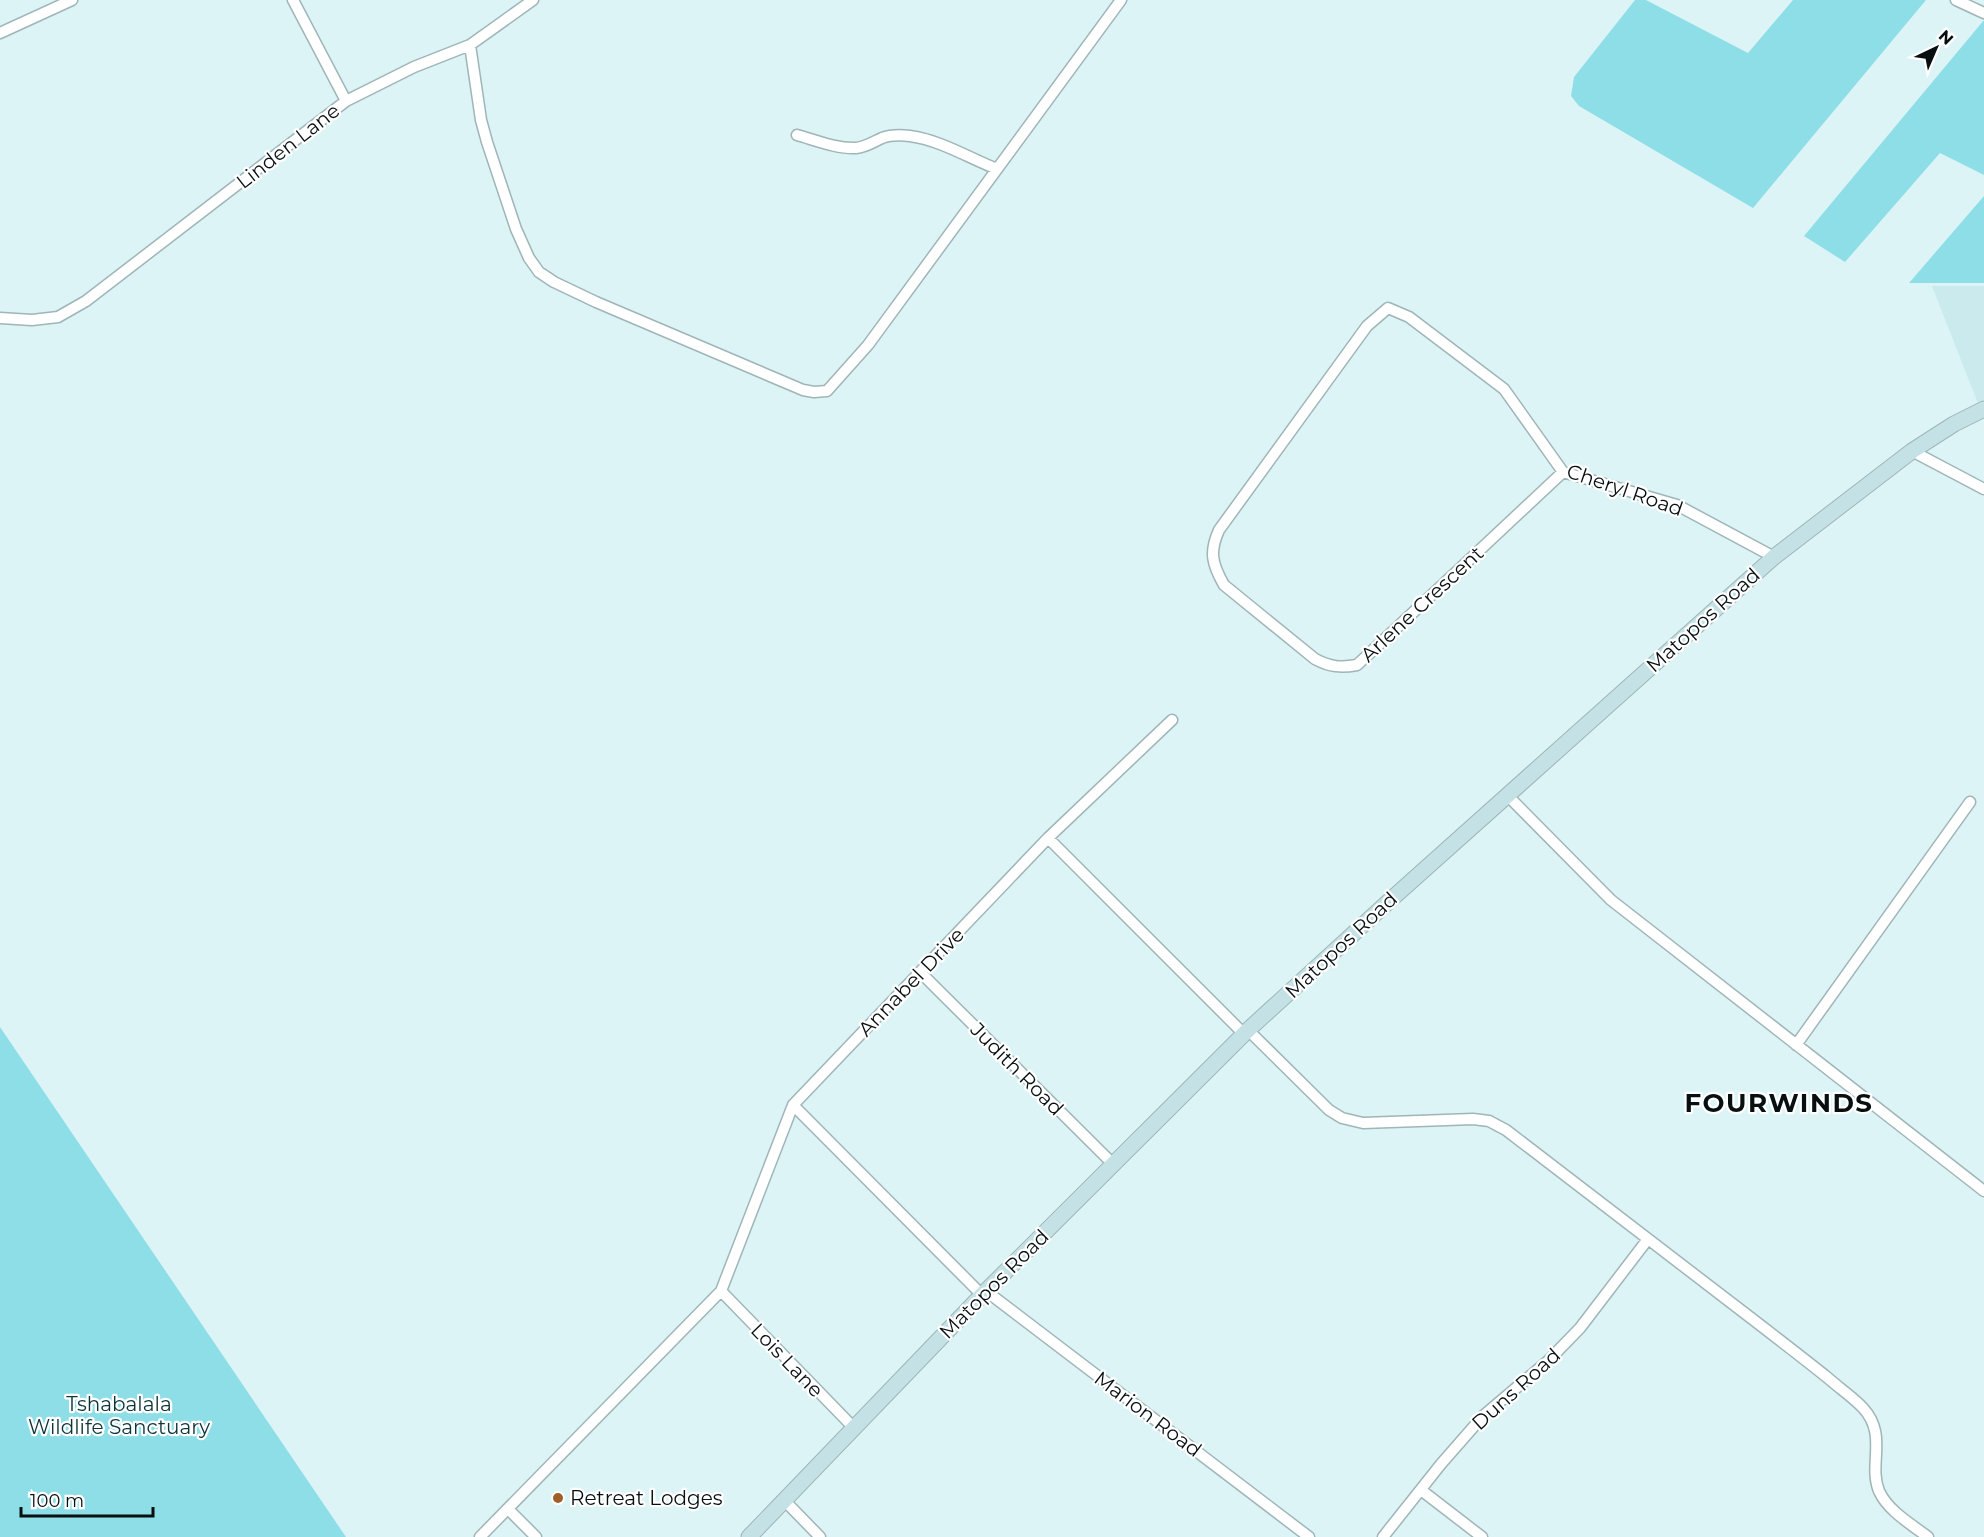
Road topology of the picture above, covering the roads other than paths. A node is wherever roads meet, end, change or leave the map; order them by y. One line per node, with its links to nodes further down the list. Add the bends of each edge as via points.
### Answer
1 (72, 0): 7 (street)
2 (293, 0): 9 (street)
3 (533, 0): 8 (street, Linden Lane)
4 (1121, 0): 11 (street)
5 (1956, 0): 6 (street)
6 (1984, 13)
7 (0, 33)
8 (470, 45): 9 (street, Linden Lane); 11 (street, via 480,120 516,229 538,272 596,302 802,390 827,391 835,383)
9 (346, 101): 13 (street, Linden Lane, via 86,301 58,317)
10 (797, 135): 11 (street, via 855,148 893,136 910,136 932,141)
11 (997, 169)
12 (1388, 308): 16 (street, Cheryl Road, via 1409,317 1504,389); 16 (street, Arlene Crescent, via 1367,326 1219,530 1212,544 1216,569 1224,585 1316,659 1329,666 1357,665)
13 (0, 318)
14 (1984, 409): 15 (main road, Matopos Road)
15 (1912, 451): 17 (street); 18 (main road, Matopos Road)
16 (1563, 472): 18 (street, Cheryl Road, via 1677,505)
17 (1984, 489)
18 (1774, 557): 20 (main road, Matopos Road)
19 (1172, 720): 22 (street, Annabel Drive)
20 (1508, 796): 24 (main road, Matopos Road); 25 (street, via 1611,900)
21 (1970, 802): 25 (street)
22 (1048, 838): 23 (street, Annabel Drive); 24 (street)
23 (920, 972): 26 (street, Annabel Drive); 27 (street, Judith Road)
24 (1246, 1032): 27 (main road, Matopos Road); 29 (street, via 1342,1118 1363,1123 1489,1121)
25 (1796, 1045): 28 (street)
26 (793, 1106): 30 (street, Annabel Drive); 31 (street, Marion Road)
27 (1114, 1165): 31 (main road, Matopos Road)
28 (1984, 1191)
29 (1648, 1239): 33 (street, Duns Road, via 1580,1328 1483,1416); 43 (street, via 1862,1407 1873,1423 1876,1481 1881,1495)
30 (721, 1292): 32 (street, Lois Lane); 35 (street)
31 (984, 1293): 32 (main road, Matopos Road); 40 (street, Marion Road)
32 (854, 1428): 34 (main road, Matopos Road)
33 (1421, 1490): 41 (street, Duns Road); 42 (street)
34 (784, 1500): 38 (main road, Matopos Road); 39 (street)
35 (508, 1509): 36 (street); 37 (street)
36 (480, 1537)
37 (536, 1537)
38 (749, 1537)
39 (820, 1537)
40 (1309, 1537)
41 (1383, 1537)
42 (1482, 1537)
43 (1928, 1537)

